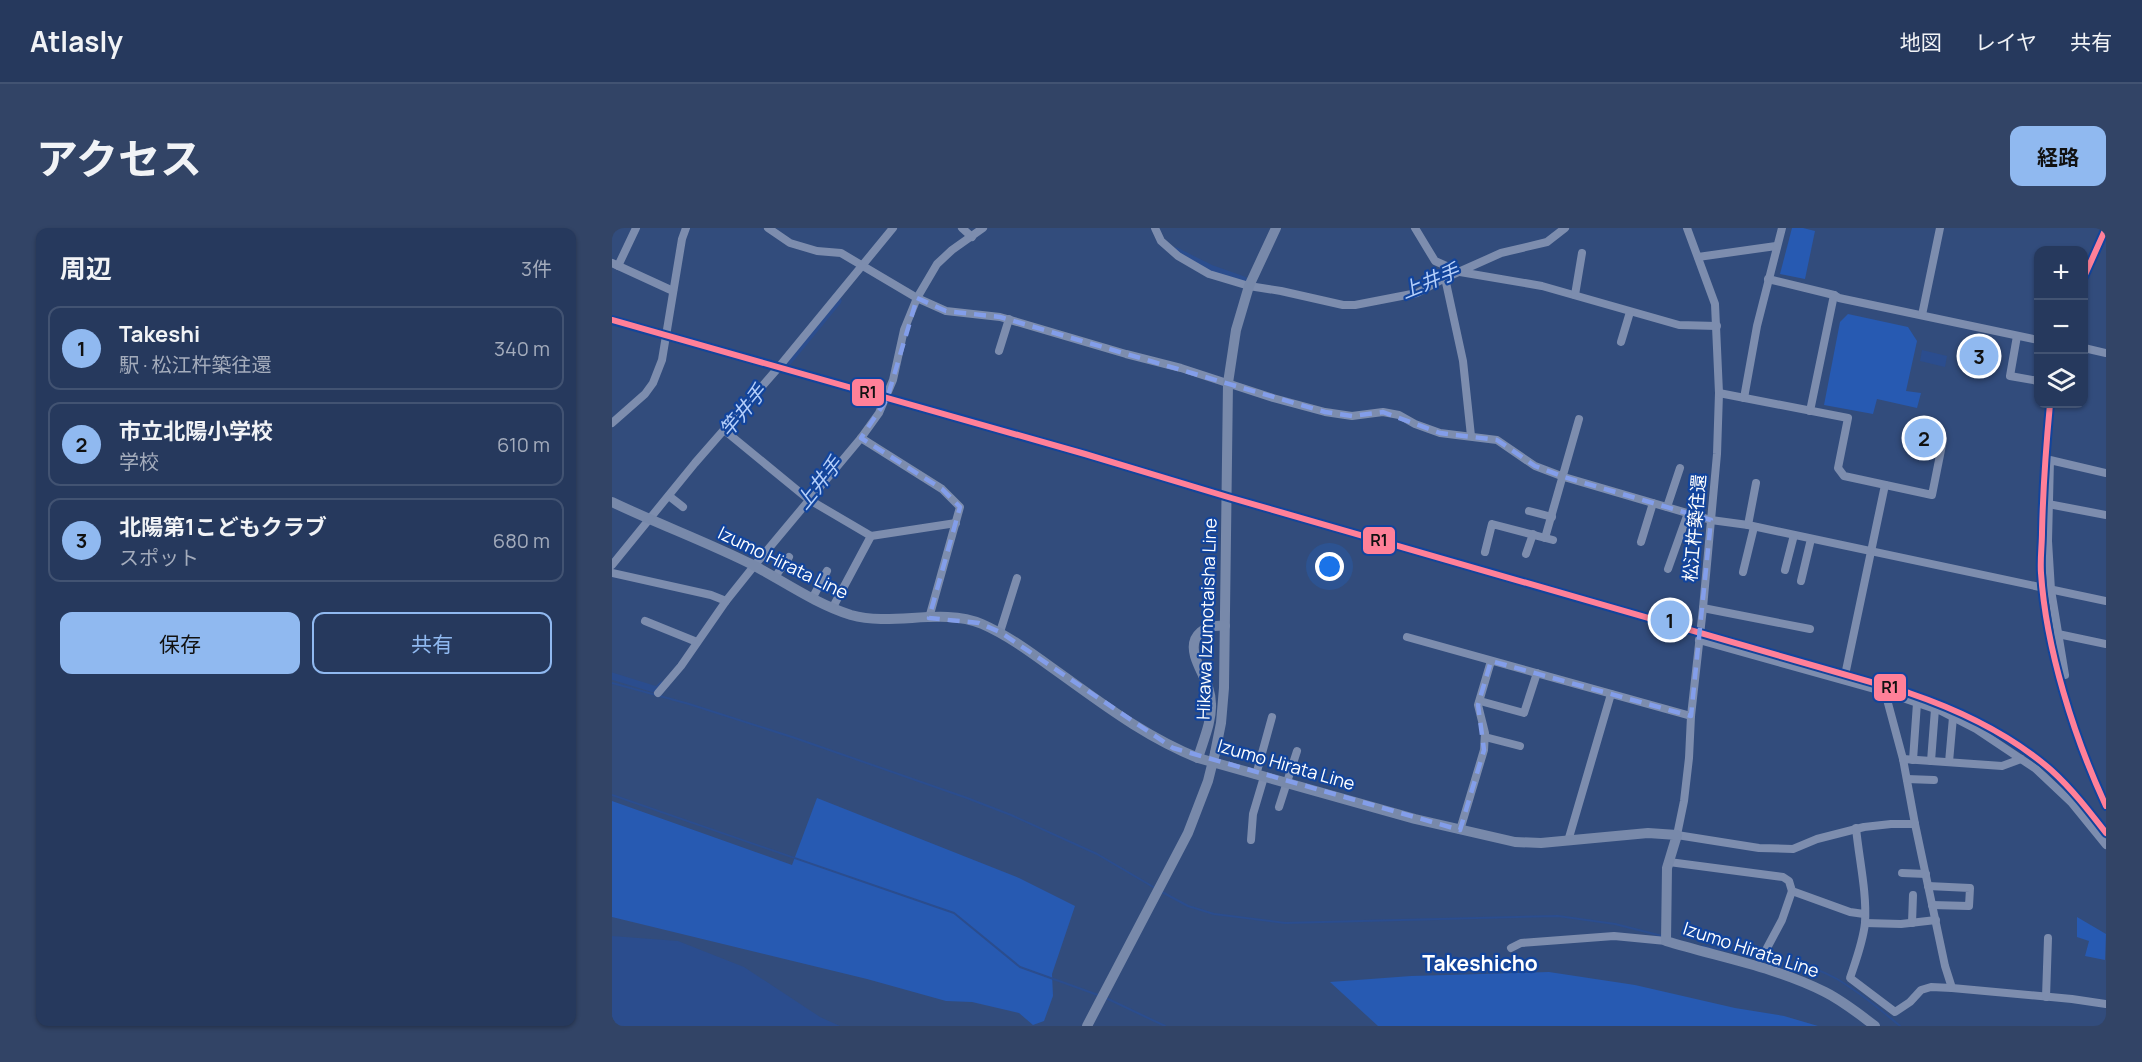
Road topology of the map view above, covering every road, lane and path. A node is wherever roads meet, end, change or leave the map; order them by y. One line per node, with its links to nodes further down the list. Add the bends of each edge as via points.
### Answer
1 (636, 228): 18 (street)
2 (686, 228): 24 (street)
3 (768, 228): 19 (street, via 790,243 841,253)
4 (893, 228): 19 (street)
5 (962, 228): 14 (street)
6 (983, 228): 14 (street)
7 (1155, 228): 23 (street, via 1161,241 1178,256 1209,274)
8 (1276, 228): 23 (main road, Hikawa Izumotaisha Line)
9 (1415, 228): 20 (street, via 1435,261)
10 (1565, 228): 20 (street, via 1547,242 1501,254)
11 (1687, 228): 17 (street, 松江杵築往還)
12 (1782, 228): 15 (street)
13 (1940, 228): 29 (street)
14 (972, 237): 27 (street, via 937,264)
15 (1776, 246): 17 (street); 22 (street)
16 (1582, 253): 25 (street)
17 (1698, 257): 31 (street, 松江杵築往還, via 1715,304)
18 (615, 264): 24 (street)
19 (863, 265): 27 (street); 45 (street)
20 (1460, 272): 21 (street); 25 (street)
21 (1445, 278): 23 (street, via 1417,293 1355,305); 46 (street, via 1463,361)
22 (1768, 279): 26 (street); 41 (street)
23 (1249, 286): 39 (main road, Hikawa Izumotaisha Line, via 1236,330)
24 (673, 291): 44 (street, via 662,360 653,383)
25 (1575, 295): 28 (street)
26 (1834, 295): 29 (street); 42 (street)
27 (917, 298): 30 (street, via 946,311); 47 (street, via 903,330 886,399)
28 (1630, 312): 31 (street, via 1679,325); 34 (street)
29 (1922, 315): 32 (street)
30 (1009, 320): 36 (street); 39 (street)
31 (1717, 326): 40 (street, 松江杵築往還)
32 (2017, 336): 33 (street); 38 (street, via 2010,376)
33 (2034, 339)
34 (1621, 342)
35 (2088, 349): 37 (street)
36 (999, 351)
37 (2106, 353)
38 (2034, 380)
39 (1228, 383): 46 (street, via 1325,412 1352,416 1383,412 1400,415 1440,433); 96 (main road, Hikawa Izumotaisha Line)
40 (1719, 393): 41 (street); 65 (street, 松江杵築往還)
41 (1743, 398): 42 (street)
42 (1810, 411): 53 (street, via 1848,418 1838,468 1844,476)
43 (1579, 419): 51 (street)
44 (612, 423)
45 (724, 430): 54 (street); 55 (street)
46 (1471, 436): 51 (street, via 1497,440 1535,466)
47 (861, 438): 55 (street); 67 (street, via 942,489 960,507)
48 (1943, 440): 53 (street, via 1932,495)
49 (1680, 468): 60 (street)
50 (2106, 471): 58 (street, via 2050,460)
51 (1564, 477): 57 (street); 64 (street)
52 (1756, 483): 68 (street)
53 (1885, 485): 74 (street)
54 (669, 496): 59 (street); 66 (street)
55 (808, 499): 71 (street); 79 (street)
56 (612, 502): 66 (main road, Izumo Hirata Line)
57 (1653, 503): 60 (street); 73 (street)
58 (2048, 504): 63 (street); 88 (street)
59 (683, 507)
60 (1667, 507): 62 (street)
61 (1529, 511): 64 (street)
62 (1688, 513): 65 (street); 80 (street)
63 (2106, 515)
64 (1552, 517): 69 (street, via 1549,539)
65 (1711, 519): 68 (street); 93 (street, 松江杵築往還)
66 (649, 520): 78 (street); 79 (main road, Izumo Hirata Line)
67 (956, 523): 71 (street); 94 (street)
68 (1751, 526): 70 (street); 83 (street)
69 (1533, 534): 75 (street, via 1492,524); 76 (street)
70 (1794, 535): 72 (street); 81 (street)
71 (871, 536): 92 (street)
72 (1811, 539): 74 (street); 87 (street)
73 (1641, 543)
74 (1870, 551): 88 (street); 107 (street)
75 (1485, 552)
76 (1526, 554)
77 (789, 557): 85 (street)
78 (612, 566)
79 (754, 566): 85 (main road, Izumo Hirata Line); 90 (street)
80 (1668, 569)
81 (1785, 570)
82 (826, 571): 89 (street)
83 (1743, 572)
84 (612, 573): 90 (street)
85 (775, 578): 89 (main road, Izumo Hirata Line)
86 (1017, 578): 98 (street)
87 (1801, 581)
88 (2051, 590): 91 (street); 99 (street)
89 (813, 597): 92 (main road, Izumo Hirata Line)
90 (726, 601): 102 (street)
91 (2106, 601)
92 (833, 607): 94 (main road, Izumo Hirata Line, via 869,618)
93 (1703, 608): 97 (street); 101 (street, 松江杵築往還)
94 (929, 618): 98 (main road, Izumo Hirata Line, via 979,623)
95 (645, 621): 102 (street)
96 (1225, 626): 120 (main road, via 1206,627 1195,640 1195,656 1211,692 1212,708); 155 (main road, Hikawa Izumotaisha Line, bridge, via 1221,723 1208,781 1188,833)
97 (1810, 629)
98 (1000, 632): 120 (main road, Izumo Hirata Line, via 1126,722)
99 (2058, 634): 103 (street); 106 (street)
100 (1407, 637): 104 (street)
101 (1698, 640): 107 (street); 114 (street, 松江杵築往還)
102 (697, 642): 109 (street)
103 (2106, 644)
104 (1491, 661): 105 (street); 111 (street)
105 (1537, 673): 110 (street); 111 (street, via 1524,713)
106 (2065, 675)
107 (1845, 680): 108 (street)
108 (1885, 692): 112 (street); 121 (street)
109 (658, 693)
110 (1611, 694): 114 (street); 136 (street)
111 (1479, 701): 117 (street)
112 (1917, 703): 113 (street); 123 (street)
113 (1935, 709): 116 (street); 124 (street)
114 (1690, 716): 134 (street, 松江杵築往還, via 1689,758)
115 (1272, 717): 126 (street)
116 (1953, 717): 122 (street); 125 (street)
117 (1485, 737): 118 (street); 133 (street)
118 (1520, 746)
119 (1297, 751): 129 (street)
120 (1198, 758): 126 (main road, Izumo Hirata Line)
121 (1903, 759): 123 (street); 127 (street)
122 (2021, 759): 125 (street, via 2002,766); 137 (street, via 2071,802)
123 (1913, 760): 124 (street)
124 (1932, 761): 125 (street)
125 (1949, 762)
126 (1260, 776): 129 (main road, Izumo Hirata Line); 135 (street)
127 (1906, 779): 128 (street); 131 (street)
128 (1934, 780)
129 (1287, 783): 130 (street); 133 (main road, Izumo Hirata Line)
130 (1279, 807)
131 (1915, 824): 132 (street); 140 (street)
132 (1856, 828): 134 (street, via 1793,849); 145 (street)
133 (1460, 830): 136 (main road, Izumo Hirata Line, via 1515,842)
134 (1677, 835): 136 (main road, Izumo Hirata Line, via 1648,833); 138 (main road, Izumo Hirata Line)
135 (1251, 840)
136 (1568, 841)
137 (2106, 845)
138 (1669, 862): 142 (street, via 1783,877); 148 (main road, Izumo Hirata Line)
139 (1902, 873): 140 (street)
140 (1926, 874): 141 (street)
141 (1928, 886): 144 (street); 144 (street, via 1970,888 1969,906)
142 (1792, 891): 145 (street); 151 (street)
143 (1913, 895): 147 (street)
144 (1932, 905): 146 (street)
145 (1864, 918): 147 (street); 152 (street, via 1850,978 1894,1012 1921,990)
146 (1936, 920): 147 (street); 152 (street)
147 (1912, 923)
148 (1667, 937): 150 (street, via 1614,936 1521,943); 156 (main road, Izumo Hirata Line, via 1812,986)
149 (2048, 938): 153 (street)
150 (1511, 948)
151 (1767, 948)
152 (1952, 988): 153 (street)
153 (2046, 997): 154 (street)
154 (2106, 1004)
155 (1087, 1026)
156 (1875, 1026)

